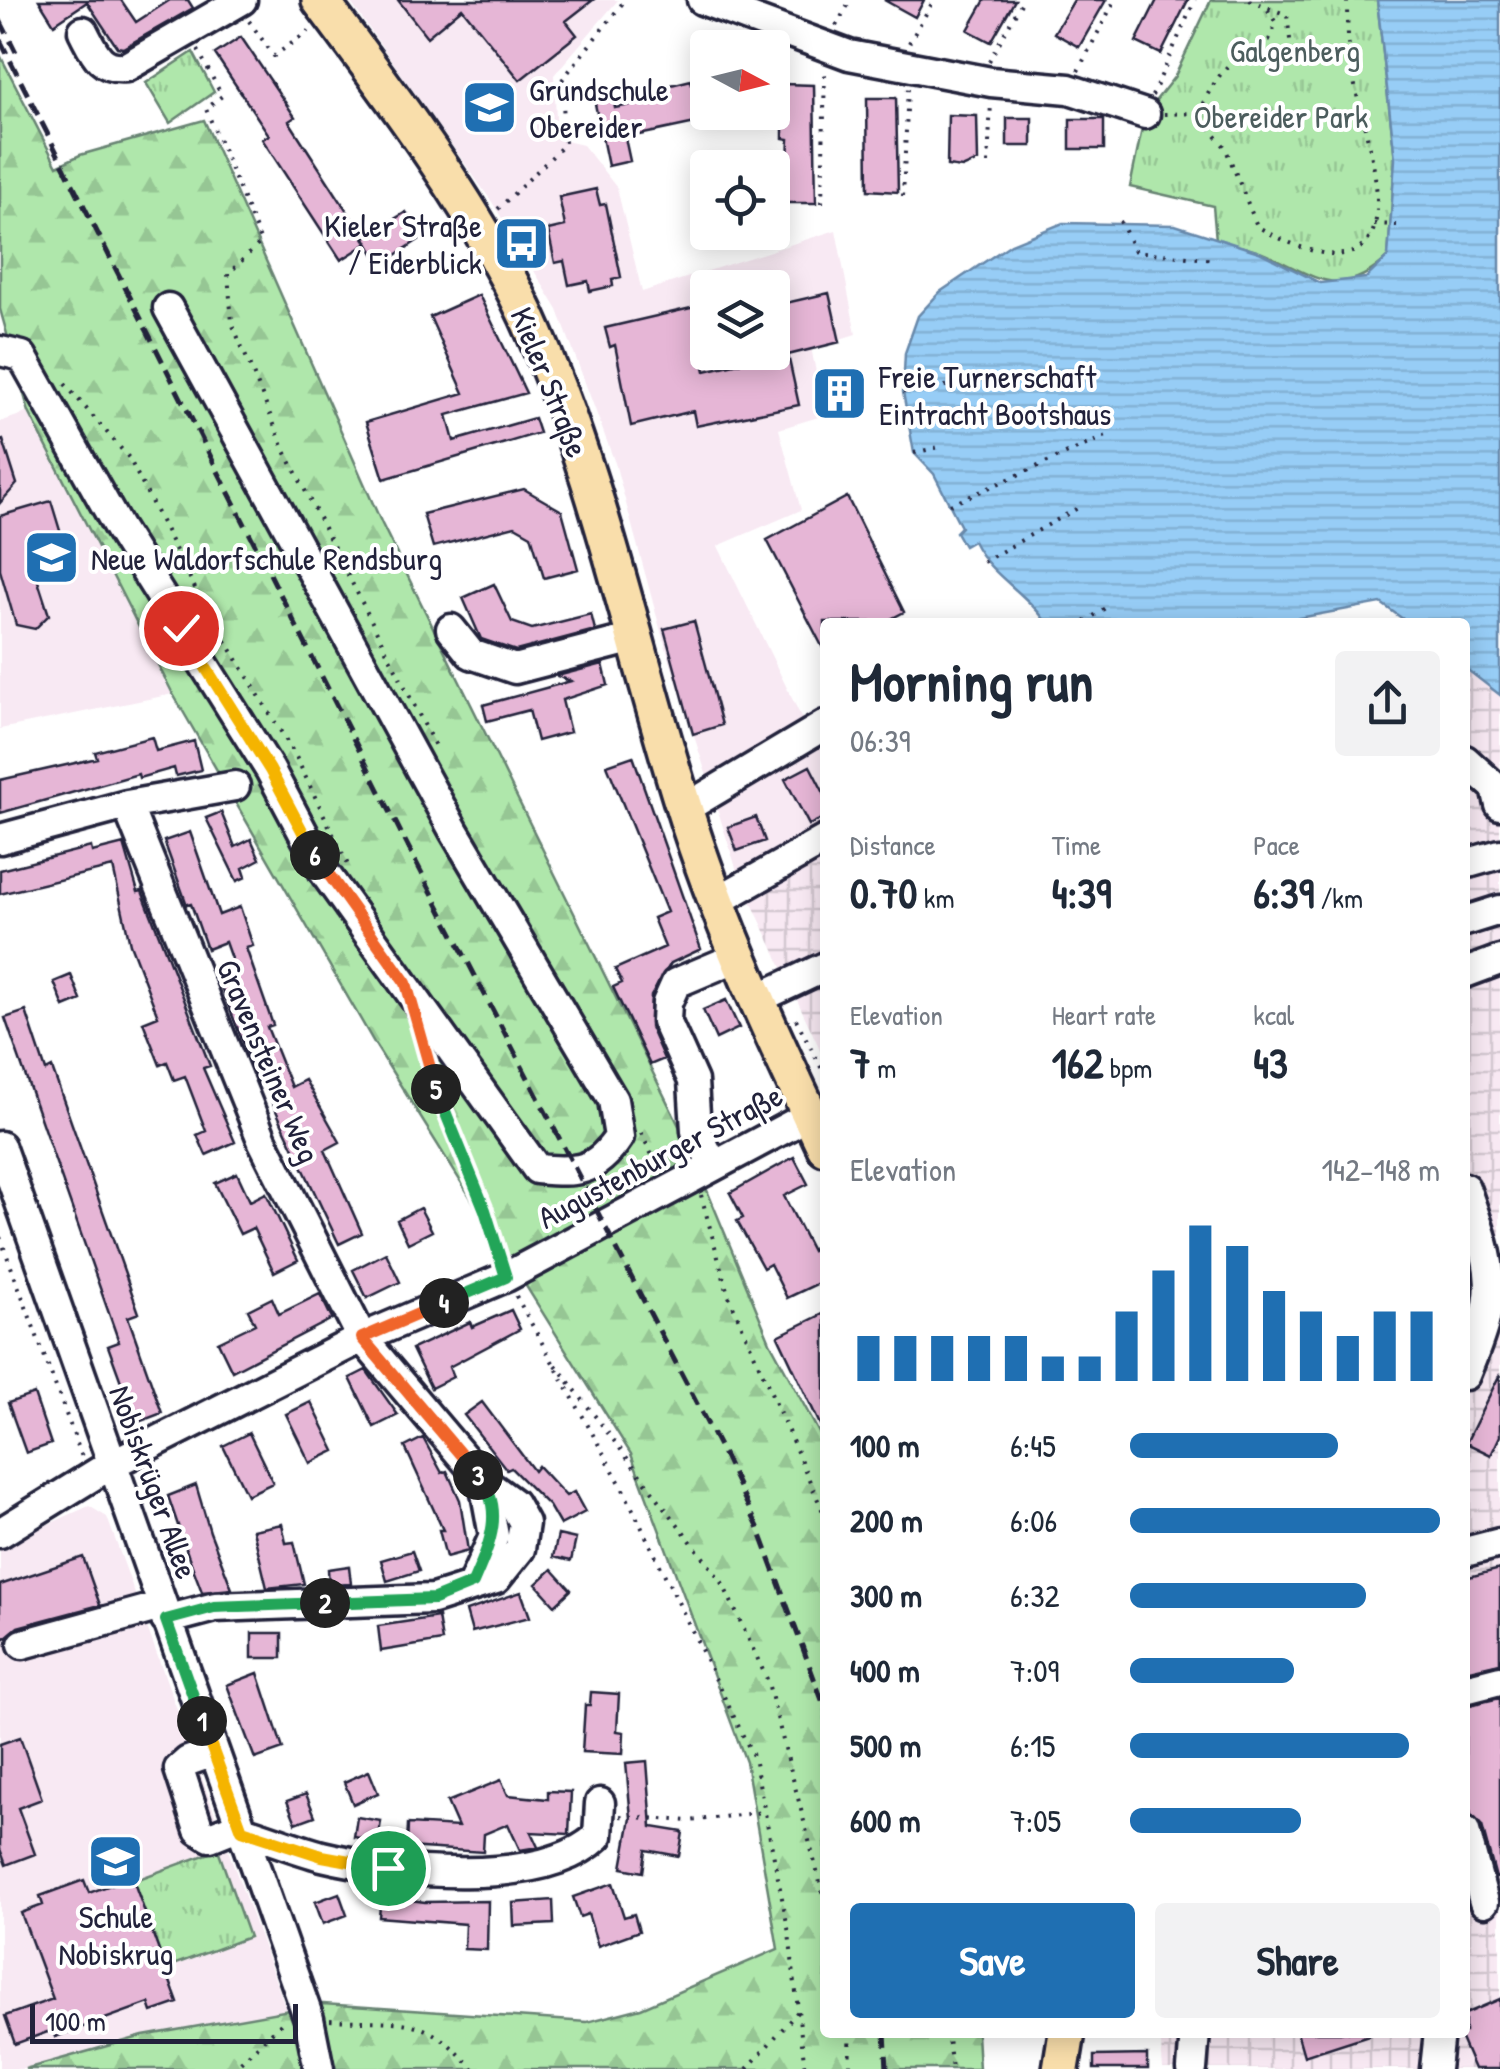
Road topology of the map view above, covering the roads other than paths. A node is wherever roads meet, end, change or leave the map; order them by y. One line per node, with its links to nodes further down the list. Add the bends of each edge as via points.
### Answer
1 (702, 0): 6 (street, via 824,46 985,81 1069,89)
2 (243, 8): 3 (street)
3 (206, 9): 5 (street, via 140,62 112,68)
4 (316, 14): 10 (main road, Kieler Straße, via 441,174 524,312 570,419)
5 (83, 32)
6 (1145, 114)
7 (168, 308): 8 (street, via 454,831 613,1100 619,1137 605,1158 574,1172 537,1169 510,1136 324,872 270,770)
8 (11, 354)
9 (452, 629): 10 (street, via 471,654 515,669)
10 (634, 638): 16 (main road, Kieler Straße)
11 (820, 728): 16 (street)
12 (1470, 765): 14 (street, via 1496,788)
13 (236, 786): 15 (street)
14 (1500, 804)
15 (127, 805): 17 (street); 33 (street, Gravensteiner Weg, via 262,1142)
16 (684, 809): 21 (main road, Kieler Straße)
17 (0, 839)
18 (820, 843): 21 (street)
19 (1500, 854): 20 (street)
20 (1470, 858)
21 (719, 900): 24 (main road, Kieler Straße)
22 (1500, 910): 23 (street)
23 (1470, 920)
24 (740, 956): 28 (main road, Kieler Straße); 31 (street, via 676,983 667,1002 666,1021 694,1081)
25 (1500, 960): 27 (street)
26 (820, 969): 28 (street)
27 (1470, 971)
28 (758, 998): 29 (main road, Kieler Straße)
29 (818, 1131): 31 (street, Augustenburger Straße)
30 (3, 1163): 35 (street, Nobiskrüger Allee)
31 (705, 1171): 33 (street, Augustenburger Straße, via 506,1277)
32 (1470, 1204): 34 (street, via 1492,1273 1489,1319)
33 (362, 1338): 35 (street, Augustenburger Straße); 39 (street, Gravensteiner Weg, via 484,1482 494,1536 473,1583 434,1599)
34 (1470, 1364)
35 (100, 1473): 36 (street, Augustenburger Straße); 39 (street, Nobiskrüger Allee)
36 (0, 1533)
37 (1500, 1543): 38 (street)
38 (1470, 1551)
39 (164, 1613): 40 (street); 43 (street, Nobiskrüger Allee)
40 (23, 1644)
41 (1500, 1680): 42 (street)
42 (1470, 1687)
43 (214, 1752): 45 (street, Nobiskrüger Allee); 45 (street, via 179,1769 199,1830 210,1836)
44 (600, 1808): 45 (street, via 598,1836 570,1855 454,1872 322,1856)
45 (241, 1827): 51 (street, Nobiskrüger Allee, via 306,2011)
46 (1470, 1851): 47 (street)
47 (1483, 1902)
48 (1066, 2038): 52 (main road)
49 (1195, 2038): 53 (street)
50 (1438, 2038): 54 (street)
51 (319, 2069)
52 (1061, 2069)
53 (1192, 2069)
54 (1434, 2069)

